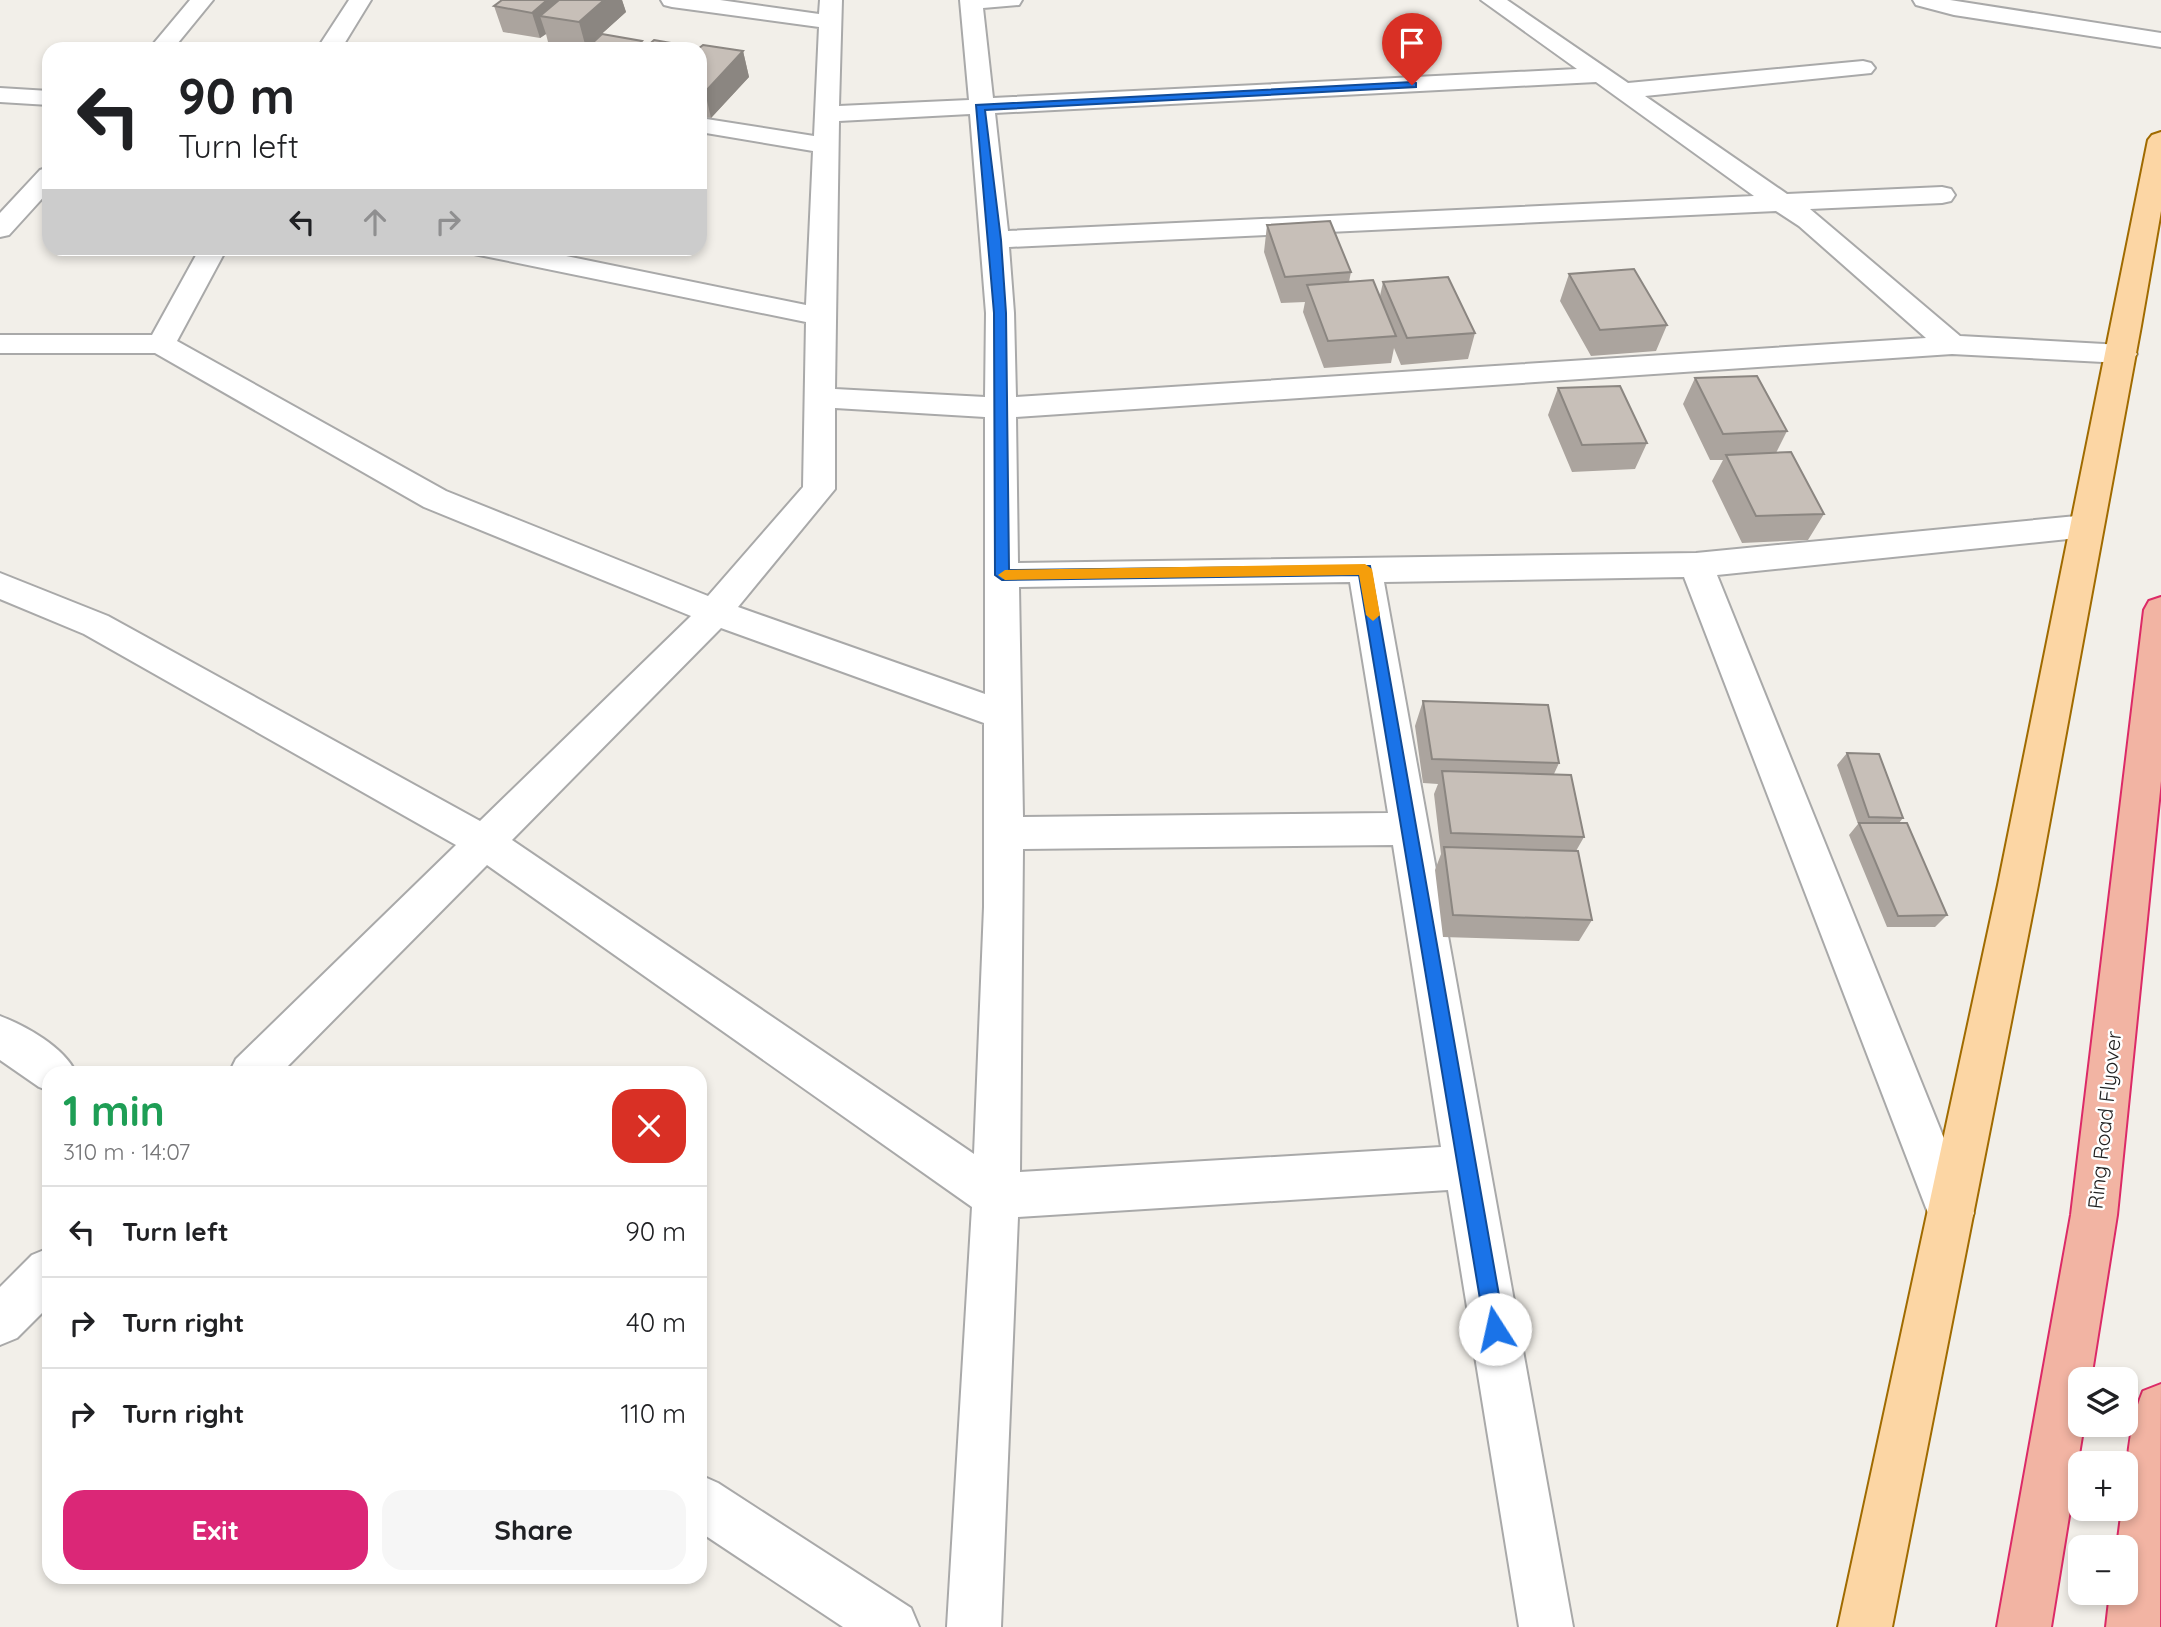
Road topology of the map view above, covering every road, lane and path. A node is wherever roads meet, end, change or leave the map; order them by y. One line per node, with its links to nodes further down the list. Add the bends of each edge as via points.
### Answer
1 (202, 0): 12 (street)
2 (360, 0): 13 (street)
3 (672, 0): 9 (street)
4 (1011, 0): 8 (street)
5 (1492, 0): 15 (street)
6 (1924, 0): 10 (street)
7 (1961, 0): 10 (street)
8 (971, 1): 19 (street)
9 (829, 11): 21 (street)
10 (2012, 17): 11 (street)
11 (2161, 40)
12 (167, 42)
13 (333, 42)
14 (1863, 68): 16 (street)
15 (1601, 75): 16 (street); 19 (street)
16 (1623, 91): 25 (street)
17 (0, 95): 18 (street)
18 (42, 98)
19 (980, 107): 21 (street); 27 (street)
20 (707, 125): 21 (street)
21 (825, 129): 30 (street)
22 (2161, 140): 34 (main road)
23 (42, 182): 26 (street)
24 (1942, 195): 25 (street)
25 (1782, 203): 27 (street); 33 (street, via 1808,220)
26 (0, 229)
27 (995, 240): 36 (street)
28 (210, 256): 32 (street)
29 (524, 256): 30 (street)
30 (820, 316): 35 (street)
31 (0, 344): 32 (street)
32 (161, 344): 43 (street, via 435,499)
33 (1952, 345): 34 (street); 36 (street)
34 (2122, 354): 37 (main road)
35 (821, 398): 36 (street); 43 (street, via 819,489)
36 (1002, 408): 40 (street)
37 (2087, 526): 38 (street); 53 (main road)
38 (1696, 565): 39 (street); 53 (street)
39 (1365, 569): 40 (street); 45 (street)
40 (1002, 575): 44 (street)
41 (0, 585): 47 (street, via 96,625)
42 (2161, 610): 62 (highway, Ring Road Flyover, via 2094,1215)
43 (714, 611): 44 (street); 47 (street)
44 (1004, 715): 46 (street)
45 (1410, 829): 46 (street); 51 (street)
46 (1003, 833): 52 (street)
47 (484, 842): 50 (street); 52 (street)
48 (0, 1036): 49 (street)
49 (44, 1066)
50 (258, 1066)
51 (1468, 1167): 52 (street); 60 (street)
52 (996, 1196): 59 (street)
53 (1951, 1213): 61 (main road)
54 (42, 1279): 55 (street)
55 (0, 1321)
56 (2161, 1409): 63 (highway)
57 (707, 1506): 58 (street)
58 (892, 1627)
59 (974, 1627)
60 (1546, 1627)
61 (1865, 1627)
62 (2024, 1627)
63 (2133, 1627)

